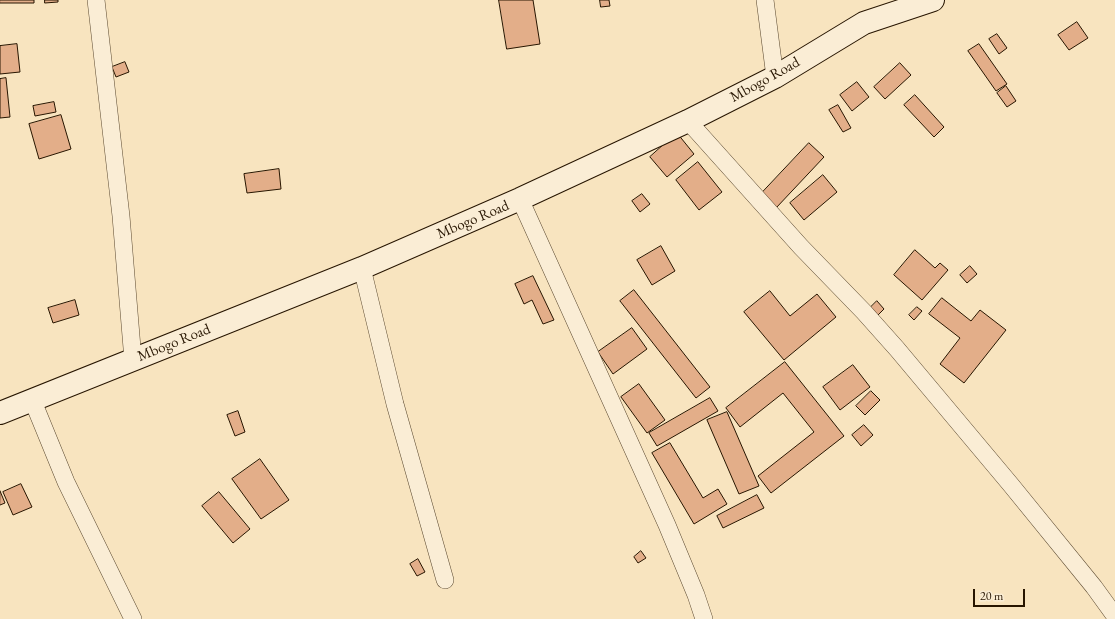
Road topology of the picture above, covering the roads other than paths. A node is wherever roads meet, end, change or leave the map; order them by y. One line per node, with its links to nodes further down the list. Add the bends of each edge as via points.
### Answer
1 (96, 0): 8 (street, via 121,216)
2 (765, 0): 4 (street)
3 (933, 0): 4 (main road, Mbogo Road, via 864,23)
4 (775, 77): 5 (main road, Mbogo Road)
5 (688, 121): 6 (main road, Mbogo Road); 12 (street, via 897,349 1094,587)
6 (520, 199): 7 (main road, Mbogo Road); 14 (street, via 667,525)
7 (362, 268): 8 (main road, Mbogo Road); 11 (street, via 395,404)
8 (133, 360): 9 (main road, Mbogo Road)
9 (32, 399): 10 (main road, Mbogo Road); 13 (street, via 66,482)
10 (0, 413)
11 (445, 580)
12 (1115, 616)
13 (133, 619)
14 (704, 619)

